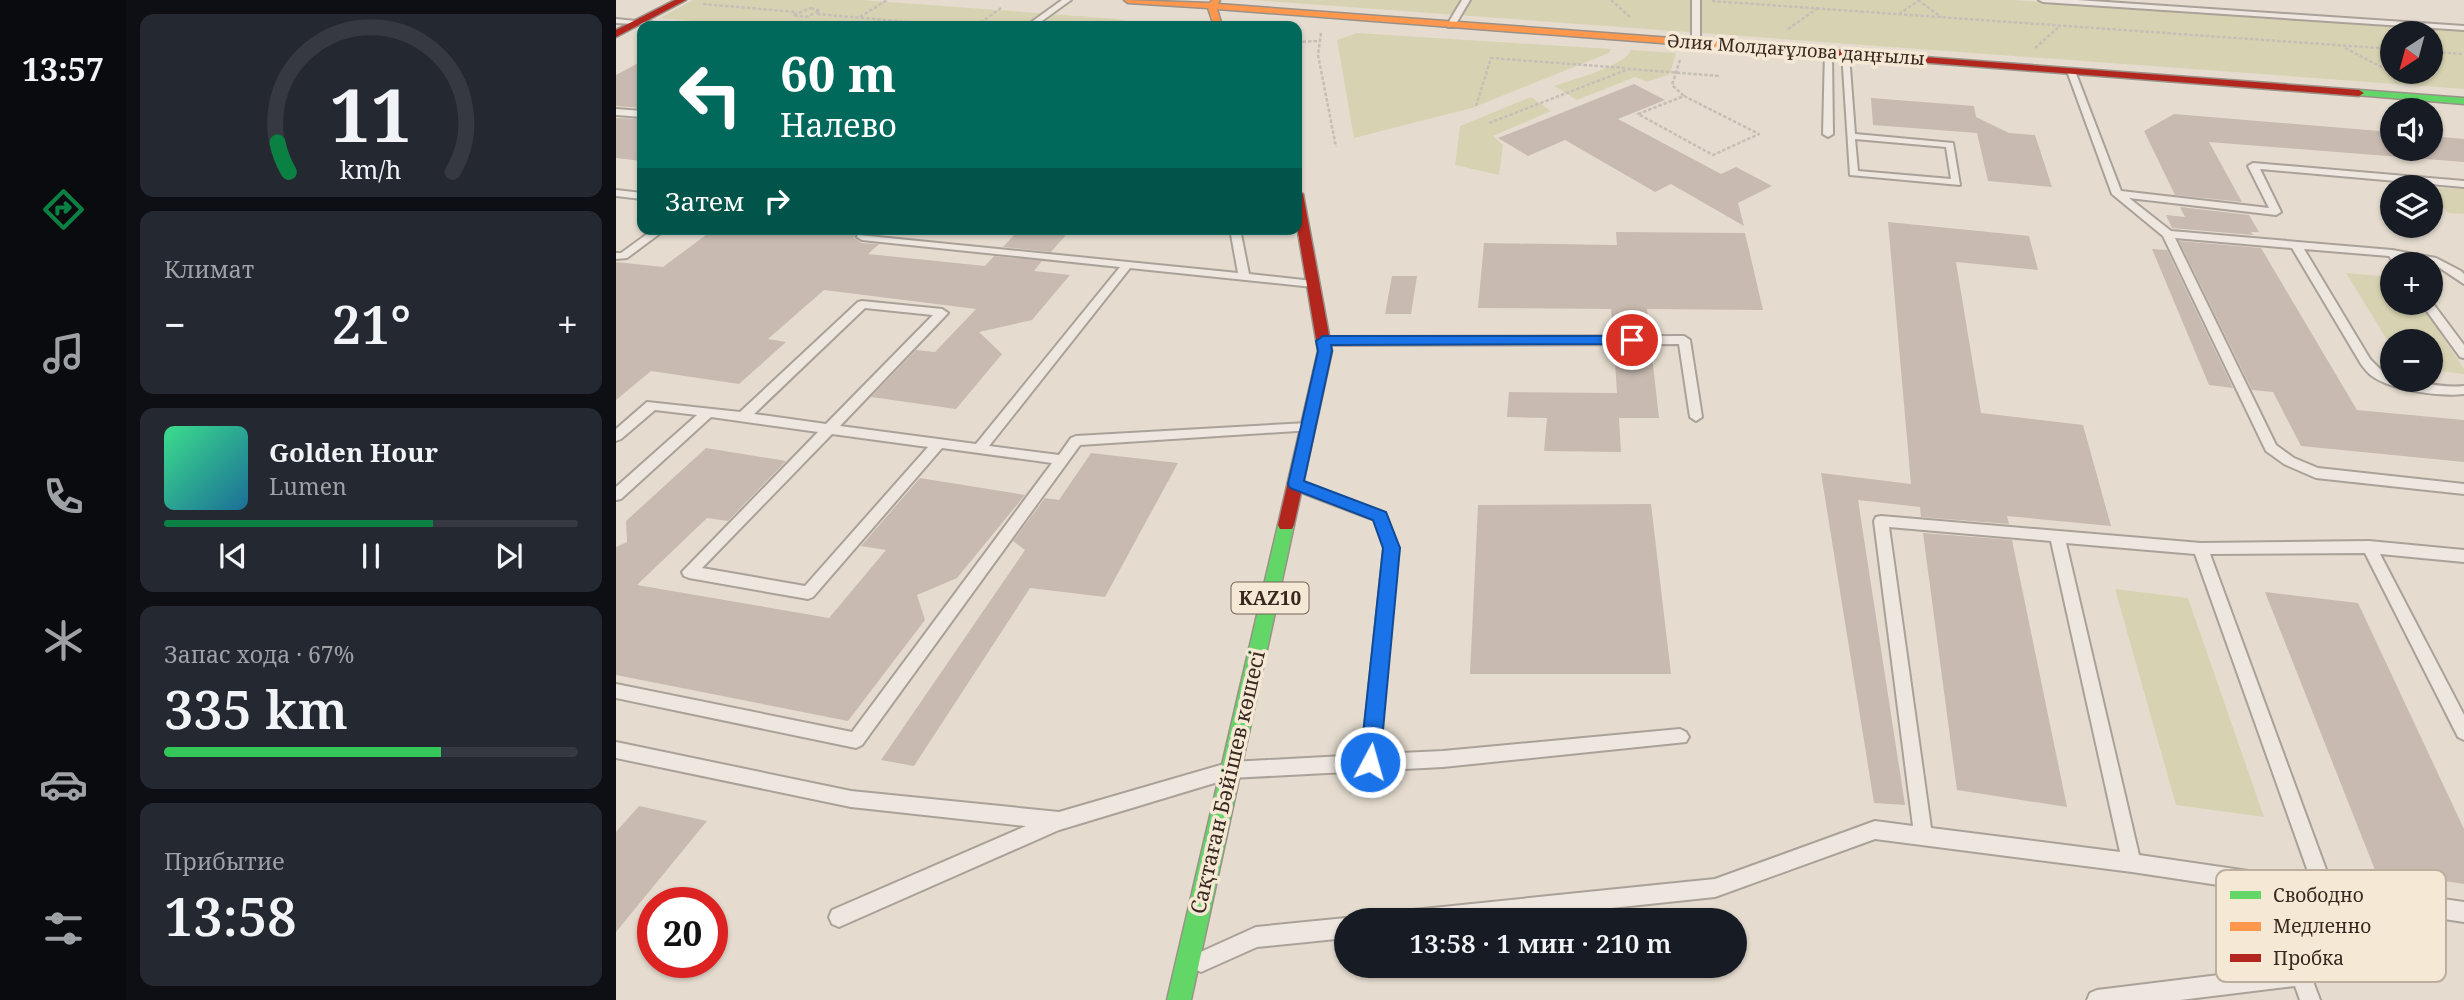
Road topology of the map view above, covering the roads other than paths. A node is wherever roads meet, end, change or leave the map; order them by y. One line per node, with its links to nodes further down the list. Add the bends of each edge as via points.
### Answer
1 (1067, 0): 10 (lane)
2 (1128, 0): 7 (main road, Әлия Молдағұлова даңғылы)
3 (1466, 0): 15 (lane)
4 (1696, 0): 18 (lane)
5 (2043, 0): 16 (lane)
6 (680, 1): 9 (main road)
7 (1184, 2): 8 (main road, Әлия Молдағұлова даңғылы); 11 (main road)
8 (1214, 3): 12 (main road); 15 (main road, Әлия Молдағұлова даңғылы)
9 (641, 21)
10 (1037, 21)
11 (1203, 21)
12 (1217, 21)
13 (616, 22): 14 (lane)
14 (637, 23): 17 (main road)
15 (1451, 24): 18 (main road, Әлия Молдағұлова даңғылы)
16 (2464, 28)
17 (616, 34)
18 (1696, 43): 19 (main road, Әлия Молдағұлова даңғылы)
19 (1828, 53): 20 (main road, Әлия Молдағұлова даңғылы); 25 (lane)
20 (1845, 54): 21 (main road, Әлия Молдағұлова даңғылы); 26 (lane)
21 (2071, 71): 22 (main road, Әлия Молдағұлова даңғылы); 29 (lane)
22 (2464, 101)
23 (616, 111): 24 (lane)
24 (637, 113)
25 (1828, 134)
26 (1851, 136): 26 (lane, via 1853,173 1956,183 1950,145)
27 (2464, 184): 29 (lane, via 2253,166 2276,212)
28 (616, 193): 30 (lane)
29 (2117, 194): 32 (lane)
30 (637, 195)
31 (1302, 222): 43 (main road, Сақтаған Бәйішев көшесі / KAZ10)
32 (2168, 234): 36 (lane); 60 (lane, via 2271,448 2316,473)
33 (653, 235): 38 (lane)
34 (1236, 235): 41 (lane)
35 (862, 237): 39 (lane)
36 (2296, 245): 37 (lane); 47 (lane, via 2365,361)
37 (2380, 252)
38 (616, 256)
39 (1128, 264): 41 (lane); 57 (lane)
40 (2443, 264): 42 (lane, via 2455,268)
41 (1244, 276): 43 (lane)
42 (2464, 281)
43 (1313, 284): 45 (main road, Сақтаған Бәйішев көшесі / KAZ10)
44 (2436, 315): 46 (lane)
45 (1323, 341): 52 (lane, via 1684,340); 53 (main road, Сақтаған Бәйішев көшесі / KAZ10, via 1325,351)
46 (2464, 354)
47 (2380, 375)
48 (2443, 390): 49 (lane)
49 (2464, 390)
50 (708, 413): 51 (lane); 55 (lane, via 652,405); 61 (lane)
51 (743, 417): 54 (lane); 54 (lane, via 862,304 942,313)
52 (1696, 417)
53 (1308, 427): 58 (lane, via 1076,441); 59 (main road, Сақтаған Бәйішев көшесі / KAZ10)
54 (831, 429): 56 (lane); 56 (lane, via 689,572 808,593)
55 (616, 436)
56 (938, 444): 57 (lane)
57 (979, 449): 58 (lane)
58 (1062, 460): 66 (lane, via 856,740)
59 (1295, 484): 70 (lane, via 1380,517 1391,548); 71 (main road, Сақтаған Бәйішев көшесі / KAZ10)
60 (2464, 489)
61 (616, 495)
62 (2057, 537): 64 (lane); 73 (lane, via 1881,521); 74 (lane)
63 (2369, 547): 64 (lane); 65 (lane); 67 (lane)
64 (2201, 550): 75 (lane)
65 (2464, 556)
66 (616, 691)
67 (2464, 732)
68 (1680, 737): 70 (lane)
69 (616, 750): 72 (lane, via 851,799)
70 (1370, 762): 71 (lane)
71 (1231, 770): 72 (lane); 82 (main road, Сақтаған Бәйішев көшесі / KAZ10)
72 (1059, 821): 80 (lane)
73 (1923, 836): 74 (lane); 77 (lane, via 1875,830 1714,888)
74 (2132, 863): 76 (lane)
75 (2317, 870)
76 (2216, 875)
77 (1526, 908)
78 (2446, 909): 79 (lane)
79 (2464, 912)
80 (839, 917)
81 (1334, 929): 82 (lane, via 1256,937)
82 (1187, 968): 85 (main road, Сақтаған Бәйішев көшесі / KAZ10)
83 (2244, 982): 86 (lane)
84 (2304, 982): 87 (lane)
85 (1179, 1000)
86 (2097, 1000)
87 (2310, 1000)

